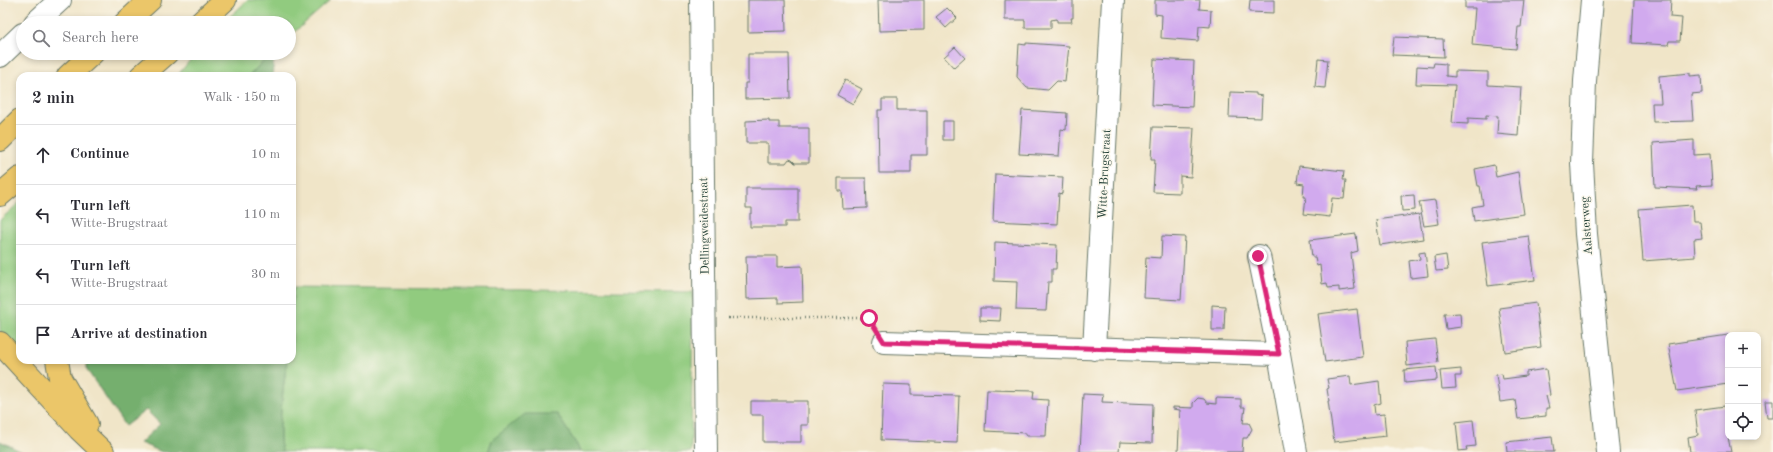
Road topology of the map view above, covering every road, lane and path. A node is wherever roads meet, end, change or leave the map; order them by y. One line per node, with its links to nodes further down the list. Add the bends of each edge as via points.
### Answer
1 (60, 0): 7 (street)
2 (150, 0): 8 (main road)
3 (225, 0): 9 (main road)
4 (701, 0): 21 (street, Dellingweidestraat)
5 (1113, 0): 24 (street, Witte-Brugstraat)
6 (1592, 0): 33 (street, Aalsterweg, via 1585,81 1582,163 1587,242)
7 (43, 16)
8 (133, 16)
9 (208, 16)
10 (16, 41): 11 (street)
11 (0, 56)
12 (85, 60): 15 (main road)
13 (159, 60): 16 (main road)
14 (171, 60): 17 (main road)
15 (72, 72)
16 (145, 72)
17 (162, 72)
18 (16, 181): 19 (main road)
19 (0, 195)
20 (1258, 256): 25 (street)
21 (705, 318): 22 (path, via 869,318); 31 (street, Dellingweidestraat)
22 (884, 342): 24 (street)
23 (0, 343): 26 (main road)
24 (1094, 349): 25 (street)
25 (1279, 354): 32 (street)
26 (16, 360)
27 (19, 364): 29 (main road)
28 (58, 364): 30 (main road, via 60,378 92,433)
29 (103, 452)
30 (109, 452)
31 (706, 452)
32 (1296, 452)
33 (1608, 452)

